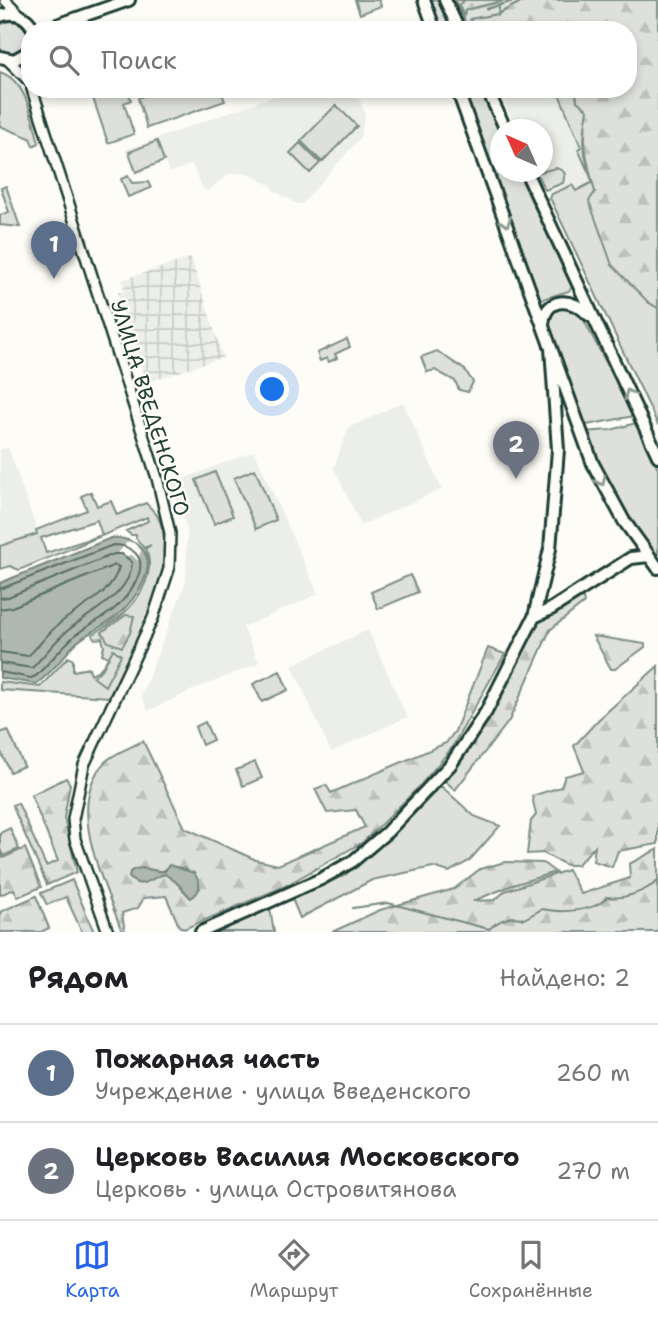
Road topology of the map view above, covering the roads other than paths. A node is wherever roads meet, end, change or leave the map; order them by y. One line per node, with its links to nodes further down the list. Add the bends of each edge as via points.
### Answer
1 (5, 0): 6 (street)
2 (129, 0): 9 (main road)
3 (424, 0): 10 (main road)
4 (445, 0): 11 (main road)
5 (0, 16): 6 (main road)
6 (23, 17): 7 (main road); 8 (main road)
7 (26, 21)
8 (35, 21)
9 (71, 21)
10 (432, 21)
11 (455, 21)
12 (2, 58): 13 (main road); 14 (street)
13 (21, 58)
14 (21, 74)
15 (35, 98): 27 (street, УЛИЦА ВВЕДЕНСКОГО, via 155,472 170,533 164,588 84,765 73,819 75,839)
16 (460, 98): 21 (main road, one-way to 21)
17 (491, 98): 18 (main road)
18 (501, 119)
19 (531, 182): 20 (main road)
20 (594, 320): 21 (main road, via 579,306 563,302 546,312); 23 (main road, one-way to 20)
21 (543, 329): 22 (main road)
22 (551, 348): 24 (main road, one-way to 24, via 593,464); 26 (main road, via 558,450 550,549)
23 (658, 456)
24 (649, 556): 25 (main road); 26 (main road, via 631,558)
25 (658, 568)
26 (534, 617): 28 (main road, via 464,747 387,831 353,861 321,879)
27 (108, 932)
28 (201, 932)

